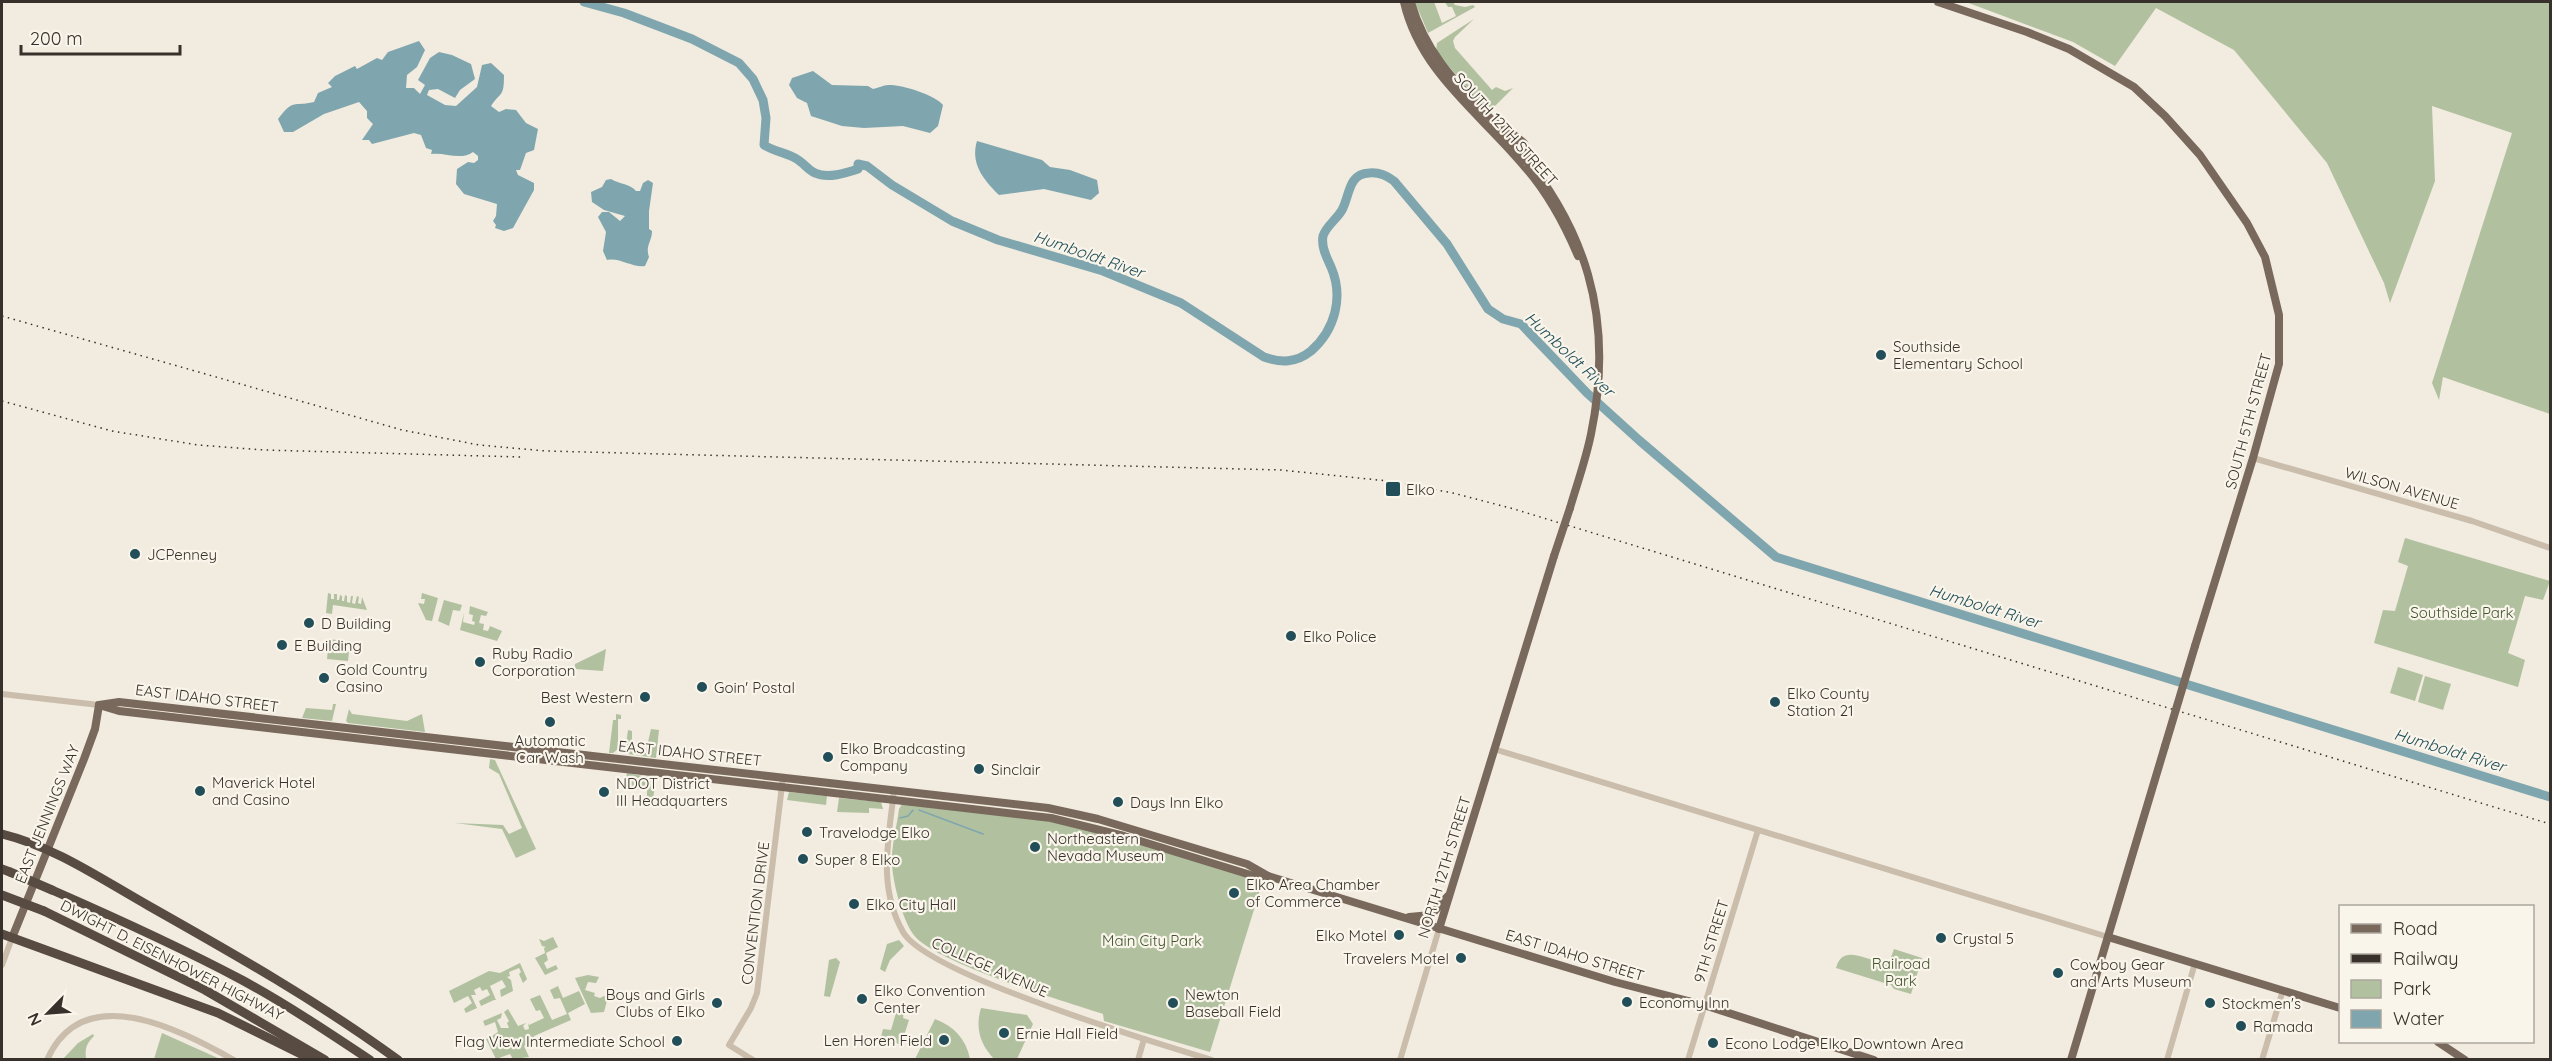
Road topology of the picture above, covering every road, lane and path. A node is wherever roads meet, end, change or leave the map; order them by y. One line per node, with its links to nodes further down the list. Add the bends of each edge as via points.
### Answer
1 (1404, 2): 4 (main road, SOUTH 12TH STREET, via 1420,46 1434,68 1525,166 1556,209 1585,272)
2 (1411, 2): 4 (main road, SOUTH 12TH STREET, via 1433,54 1528,159 1553,193 1582,253 1597,313)
3 (1938, 2): 5 (main road, SOUTH 5TH STREET, via 2084,56 2134,87 2200,155 2260,246 2279,315 2281,351)
4 (1600, 347): 7 (main road, SOUTH 12TH STREET, bridge, via 1591,437)
5 (2253, 458): 6 (street, WILSON AVENUE, via 2472,521); 27 (main road, SOUTH 5TH STREET, bridge)
6 (2550, 548)
7 (1515, 682): 10 (main road, NORTH 12TH STREET)
8 (2, 694): 9 (street, EAST IDAHO STREET)
9 (99, 705): 11 (main road, EAST IDAHO STREET, via 120,702); 12 (main road, EAST IDAHO STREET, via 119,711); 19 (main road, EAST JENNINGS WAY, via 95,729)
10 (1494, 749): 17 (street); 22 (main road, NORTH 12TH STREET)
11 (783, 777): 12 (street, CONVENTION DRIVE); 13 (main road, EAST IDAHO STREET)
12 (782, 786): 15 (main road, EAST IDAHO STREET); 42 (street, CONVENTION DRIVE, via 757,993 729,1045)
13 (864, 786): 14 (main road, EAST IDAHO STREET); 15 (main road, via 861,790)
14 (894, 790): 16 (street, COLLEGE AVENUE); 21 (main road, EAST IDAHO STREET, via 1084,816 1247,864)
15 (830, 792): 16 (main road, EAST IDAHO STREET)
16 (893, 800): 21 (main road, EAST IDAHO STREET, via 1058,820 1254,876); 34 (street, COLLEGE AVENUE, via 885,871 899,922 910,941 924,952 1035,1002)
17 (1758, 830): 27 (street); 32 (street, 9TH STREET)
18 (2, 834): 19 (highway)
19 (47, 848): 28 (main road, EAST JENNINGS WAY); 41 (highway, via 297,992)
20 (6, 870): 40 (highway, DWIGHT D. EISENHOWER HIGHWAY, bridge, via 132,925 242,980)
21 (1268, 876): 24 (main road, EAST IDAHO STREET)
22 (1452, 890): 24 (main road, via 1431,915); 25 (main road, NORTH 12TH STREET)
23 (2, 895): 39 (highway, DWIGHT D. EISENHOWER HIGHWAY, bridge, via 44,911 206,990)
24 (1401, 917): 25 (main road, EAST IDAHO STREET)
25 (1439, 929): 32 (main road, EAST IDAHO STREET); 45 (street, NORTH 12TH STREET)
26 (2, 934): 28 (highway)
27 (2109, 937): 29 (main road); 48 (main road, SOUTH 5TH STREET)
28 (12, 938): 30 (street, EAST JENNINGS WAY); 38 (highway, via 218,1013)
29 (2195, 963): 31 (main road); 49 (street)
30 (2, 965)
31 (2283, 990): 33 (main road); 50 (street)
32 (1704, 1005): 46 (street, 9TH STREET); 47 (main road, EAST IDAHO STREET)
33 (2339, 1008)
34 (1144, 1039): 43 (street); 44 (street, COLLEGE AVENUE)
35 (2441, 1043): 51 (main road)
36 (47, 1059): 37 (street, via 71,1029 91,1019 115,1015 170,1030)
37 (234, 1059)
38 (313, 1059)
39 (325, 1059)
40 (370, 1059)
41 (398, 1059)
42 (753, 1059)
43 (1138, 1059)
44 (1212, 1059)
45 (1400, 1059)
46 (1688, 1059)
47 (1874, 1059)
48 (2071, 1059)
49 (2167, 1059)
50 (2262, 1059)
51 (2465, 1059)

